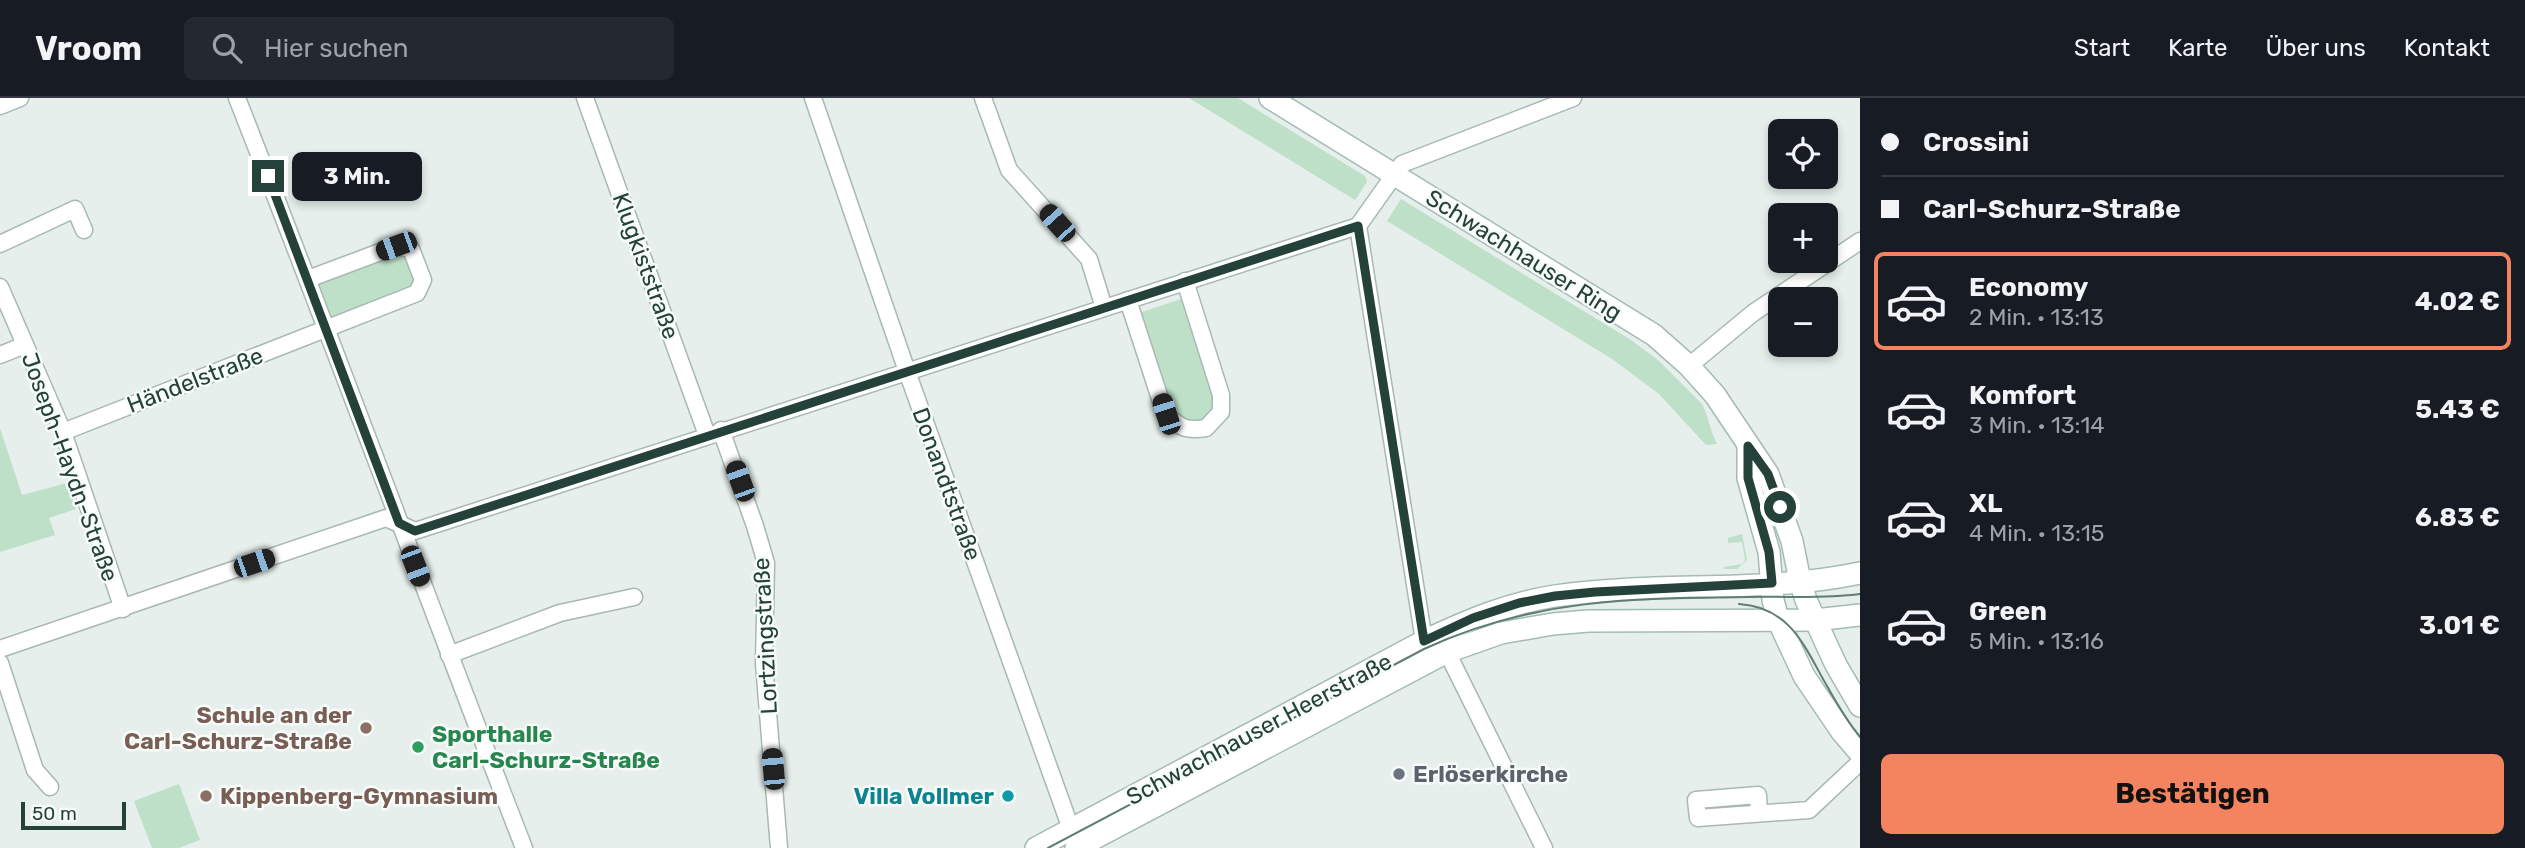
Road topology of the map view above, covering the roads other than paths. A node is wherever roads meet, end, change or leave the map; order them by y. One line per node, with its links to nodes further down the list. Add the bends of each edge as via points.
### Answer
1 (20, 98): 8 (street)
2 (237, 98): 14 (street)
3 (585, 98): 25 (street, Klugkiststraße)
4 (813, 98): 23 (street, Donandtstraße)
5 (983, 98): 18 (street, via 1009,170 1089,259)
6 (1270, 98): 9 (main road, Schwachhauser Ring)
7 (1573, 98): 9 (street, via 1410,160)
8 (0, 106)
9 (1394, 174): 10 (street); 22 (main road, Schwachhauser Ring, via 1648,331)
10 (1358, 226): 15 (street); 36 (street)
11 (84, 230): 13 (street, via 75,209)
12 (1860, 241): 22 (street, via 1753,313)
13 (0, 244)
14 (308, 279): 19 (street); 19 (street, Händelstraße, via 396,246 411,249 423,280 417,293)
15 (1185, 281): 17 (street); 17 (street, via 1221,395 1221,412 1206,428 1180,428 1166,414)
16 (0, 287): 20 (street, Joseph-Haydn-Straße)
17 (1128, 300): 18 (street)
18 (1104, 308): 23 (street)
19 (327, 329): 24 (street, Händelstraße); 27 (street)
20 (25, 345): 21 (street); 24 (street, Joseph-Haydn-Straße)
21 (0, 355)
22 (1689, 366): 26 (main road, Schwachhauser Ring, via 1727,410)
23 (907, 371): 25 (street); 46 (street, Donandtstraße)
24 (63, 432): 32 (street, Joseph-Haydn-Straße)
25 (714, 432): 27 (street, via 415,531); 48 (street, Lortzingstraße, via 766,563 764,664)
26 (1748, 446): 29 (main road, Schwachhauser Ring, via 1768,474 1792,541); 30 (main road, Schwachhauser Ring, via 1748,478 1769,552)
27 (399, 523): 32 (street, via 386,518); 39 (street)
28 (1860, 573): 29 (main road, Schwachhauser Heerstraße)
29 (1800, 581): 30 (main road, Schwachhauser Heerstraße); 35 (main road, Schwachhauser Ring)
30 (1772, 583): 34 (main road, Schwachhauser Ring); 36 (main road, Schwachhauser Heerstraße, via 1555,596 1473,618)
31 (634, 597): 39 (street, via 560,613)
32 (123, 609): 37 (street)
33 (1860, 615): 35 (main road, Schwachhauser Heerstraße)
34 (1778, 620): 35 (main road, Schwachhauser Heerstraße); 38 (main road, Schwachhauser Heerstraße, via 1553,624 1502,633); 42 (main road, Schwachhauser Ring, via 1804,676)
35 (1815, 620): 41 (main road, Schwachhauser Ring)
36 (1424, 641): 46 (main road, Schwachhauser Heerstraße)
37 (0, 649)
38 (1447, 652): 46 (main road, Schwachhauser Heerstraße); 50 (street)
39 (449, 655): 47 (street)
40 (0, 663): 44 (street, via 35,770)
41 (1860, 706)
42 (1860, 753)
43 (1860, 762): 45 (street, via 1809,810)
44 (50, 787)
45 (1759, 813)
46 (1076, 843): 49 (main road, Schwachhauser Heerstraße)
47 (524, 848)
48 (779, 848)
49 (1036, 848)
50 (1544, 848)

